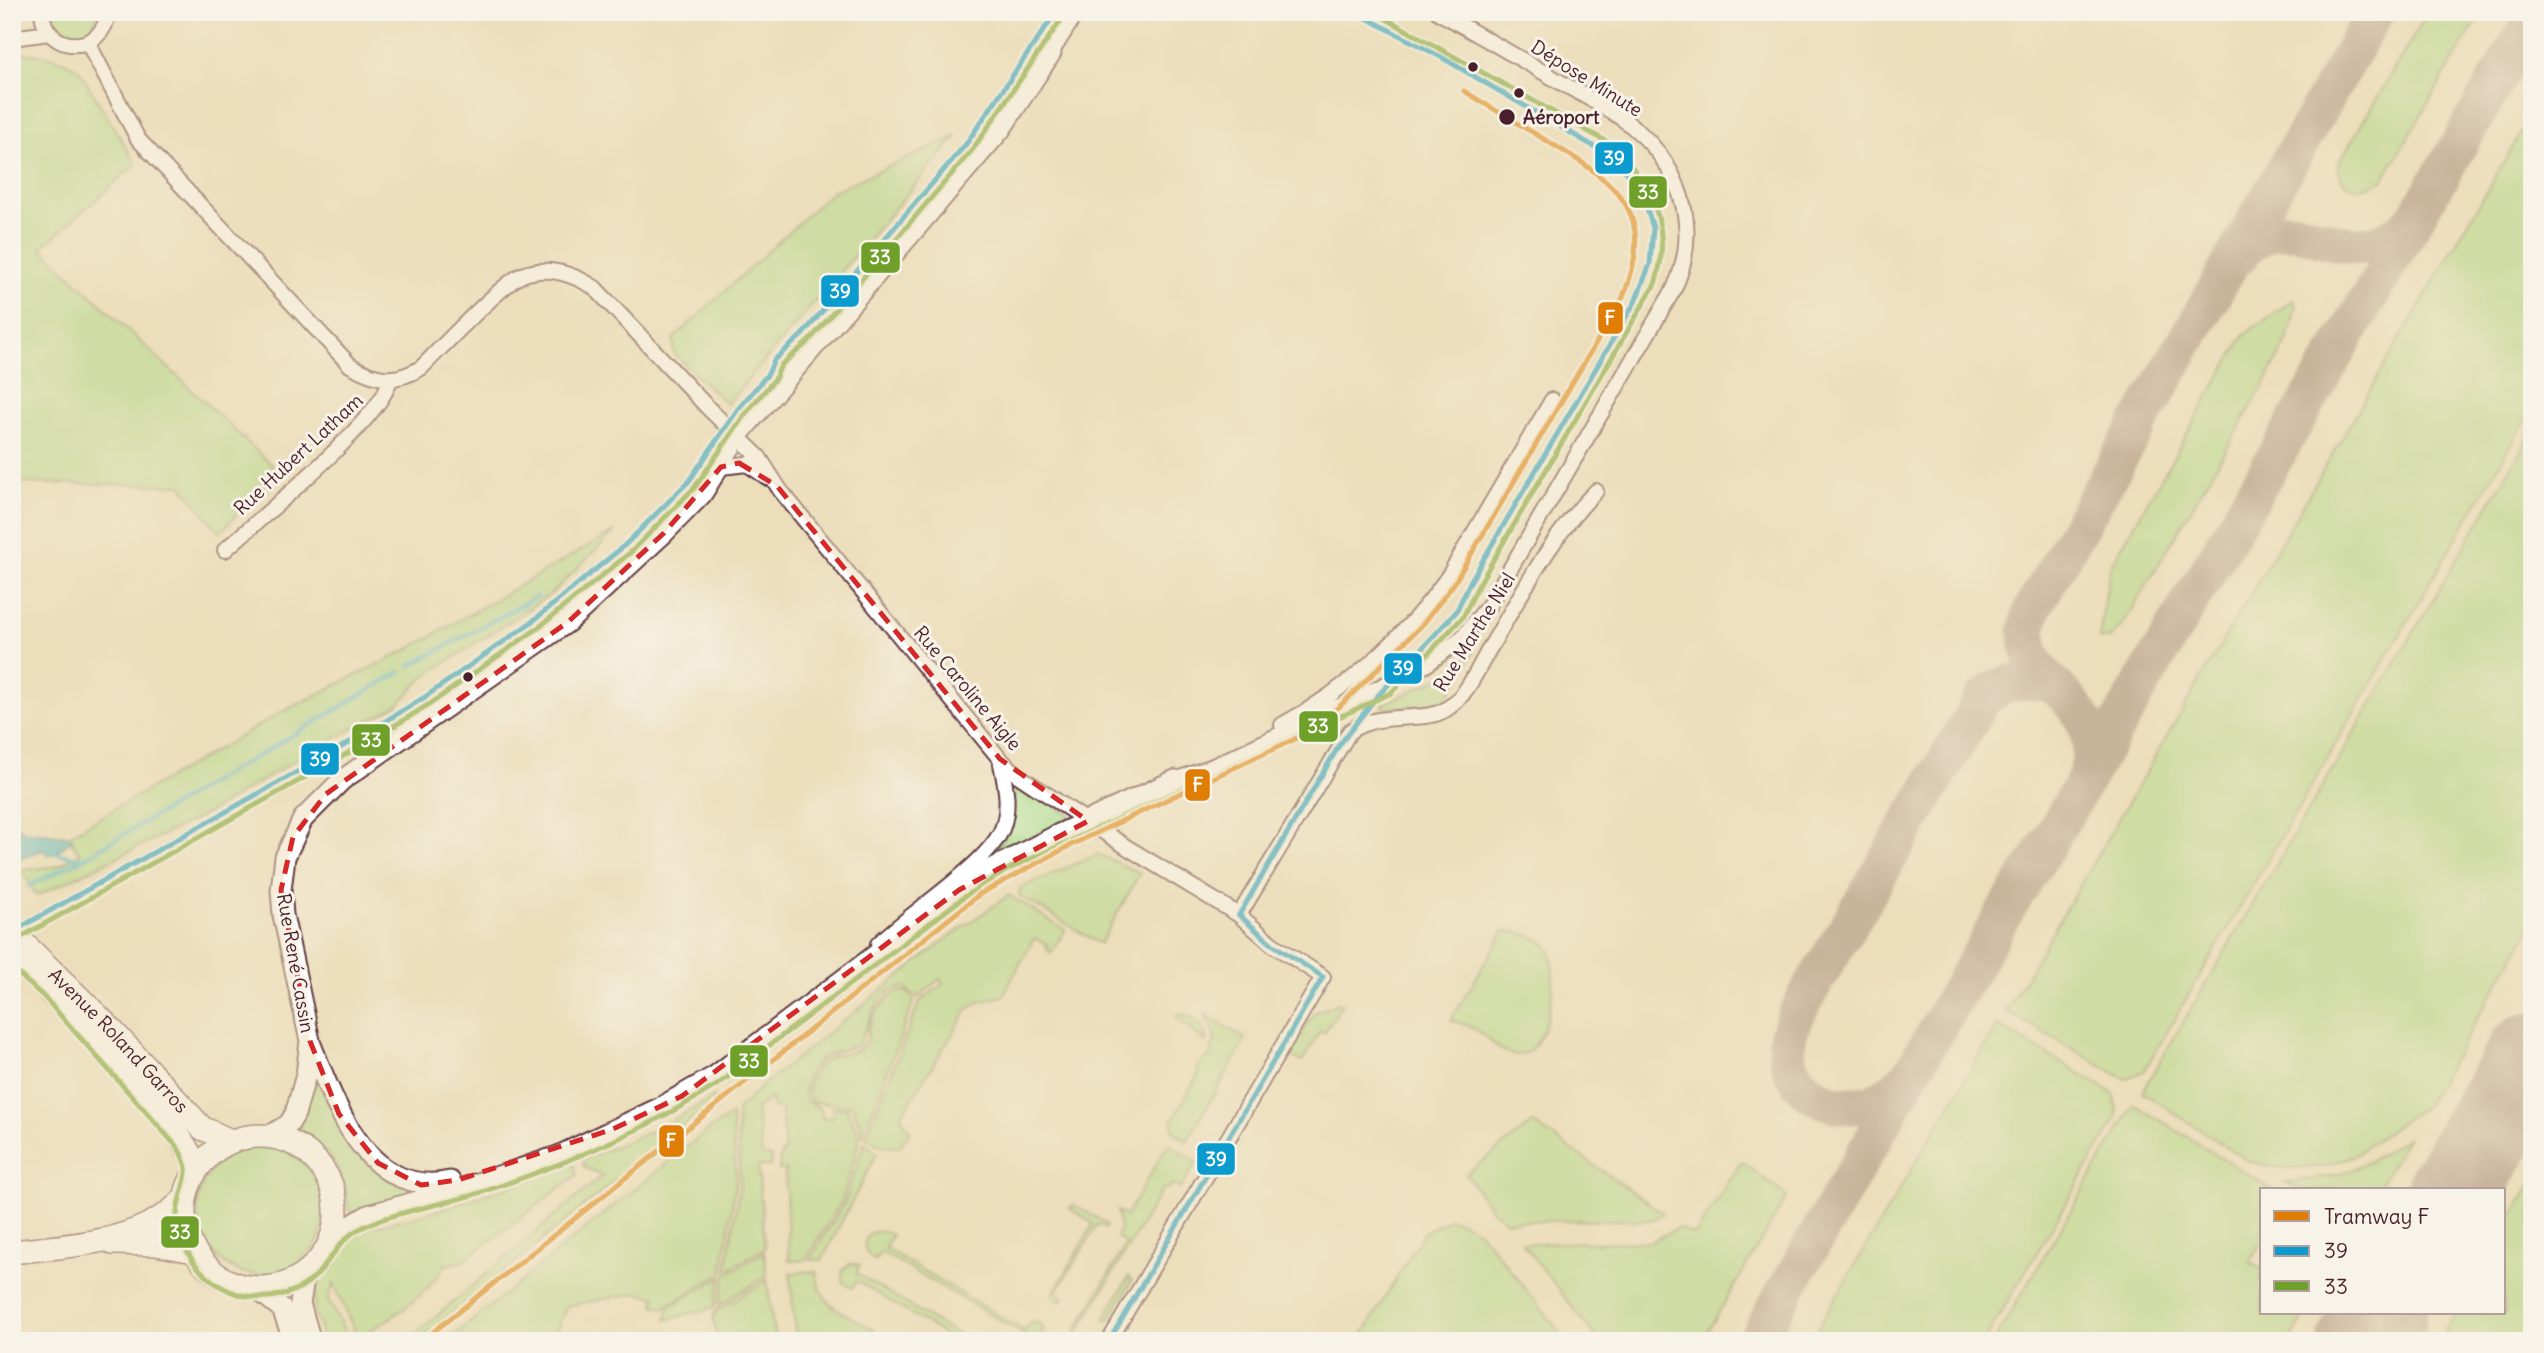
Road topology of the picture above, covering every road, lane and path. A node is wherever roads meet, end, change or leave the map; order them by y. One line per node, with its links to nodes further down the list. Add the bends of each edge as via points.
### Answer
1 (42, 12): 5 (street)
2 (108, 12): 7 (street, via 102,32)
3 (1077, 12): 8 (street)
4 (1438, 12): 17 (street, Dépose Minute, via 1623,119 1652,146 1676,182 1686,222 1685,265 1474,626 1426,665)
5 (49, 33): 6 (street); 7 (street, via 66,45)
6 (12, 38)
7 (88, 43): 9 (street, via 138,139 350,365)
8 (1051, 53): 11 (street, Rue René Cassin, via 995,136)
9 (389, 381): 11 (street, Rue Caroline Aigle, via 421,368 522,275 551,270 574,275 595,288); 15 (street, Rue Hubert Latham, via 388,391 368,418)
10 (1552, 400): 17 (street, via 1448,577 1406,629 1365,668 1310,708)
11 (738, 435): 12 (street, Rue René Cassin); 13 (street, Rue Caroline Aigle)
12 (721, 467): 13 (street, via 747,464); 25 (street, Rue René Cassin, via 702,494 584,609 342,780 303,819 285,857 281,890)
13 (777, 486): 16 (street, Rue Caroline Aigle)
14 (1595, 491): 19 (street, Rue Marthe Niel, via 1567,520 1450,708 1370,720 1350,731)
15 (225, 550)
16 (1000, 759): 18 (street, Rue Caroline Aigle); 23 (street, via 1007,799 1003,827 993,844 896,926)
17 (1175, 780): 18 (street)
18 (1088, 821): 19 (street, Rue Caroline Aigle); 23 (street, via 984,873)
19 (1239, 915): 39 (street, Rue Caroline Aigle, via 1272,944 1323,977)
20 (12, 932): 24 (main road, Avenue Roland Garros)
21 (12, 948): 24 (street)
22 (12, 956): 29 (main road, Avenue Roland Garros, via 51,992 164,1117 186,1143)
23 (845, 977): 26 (street, via 706,1082)
24 (107, 1026): 28 (main road, Avenue Roland Garros, via 202,1128)
25 (310, 1041): 26 (street, via 352,1135 378,1163 410,1182 433,1185 458,1180); 27 (street, Rue René Cassin, via 295,1114 289,1124)
26 (613, 1129): 31 (street, via 513,1173 368,1215)
27 (269, 1136): 28 (main road); 31 (main road, via 291,1142 325,1171 334,1192)
28 (231, 1141): 29 (main road, via 211,1153)
29 (196, 1170): 30 (main road)
30 (185, 1198): 32 (main road, via 152,1223); 33 (main road, via 187,1234)
31 (332, 1237): 35 (main road, via 317,1263)
32 (89, 1243): 33 (main road, via 156,1244); 34 (main road)
33 (194, 1251): 36 (main road, via 220,1277)
34 (12, 1252)
35 (305, 1273): 36 (main road, via 282,1285); 38 (street, via 300,1304)
36 (256, 1288): 37 (street, via 282,1309)
37 (294, 1341)
38 (311, 1341)
39 (1109, 1341)

